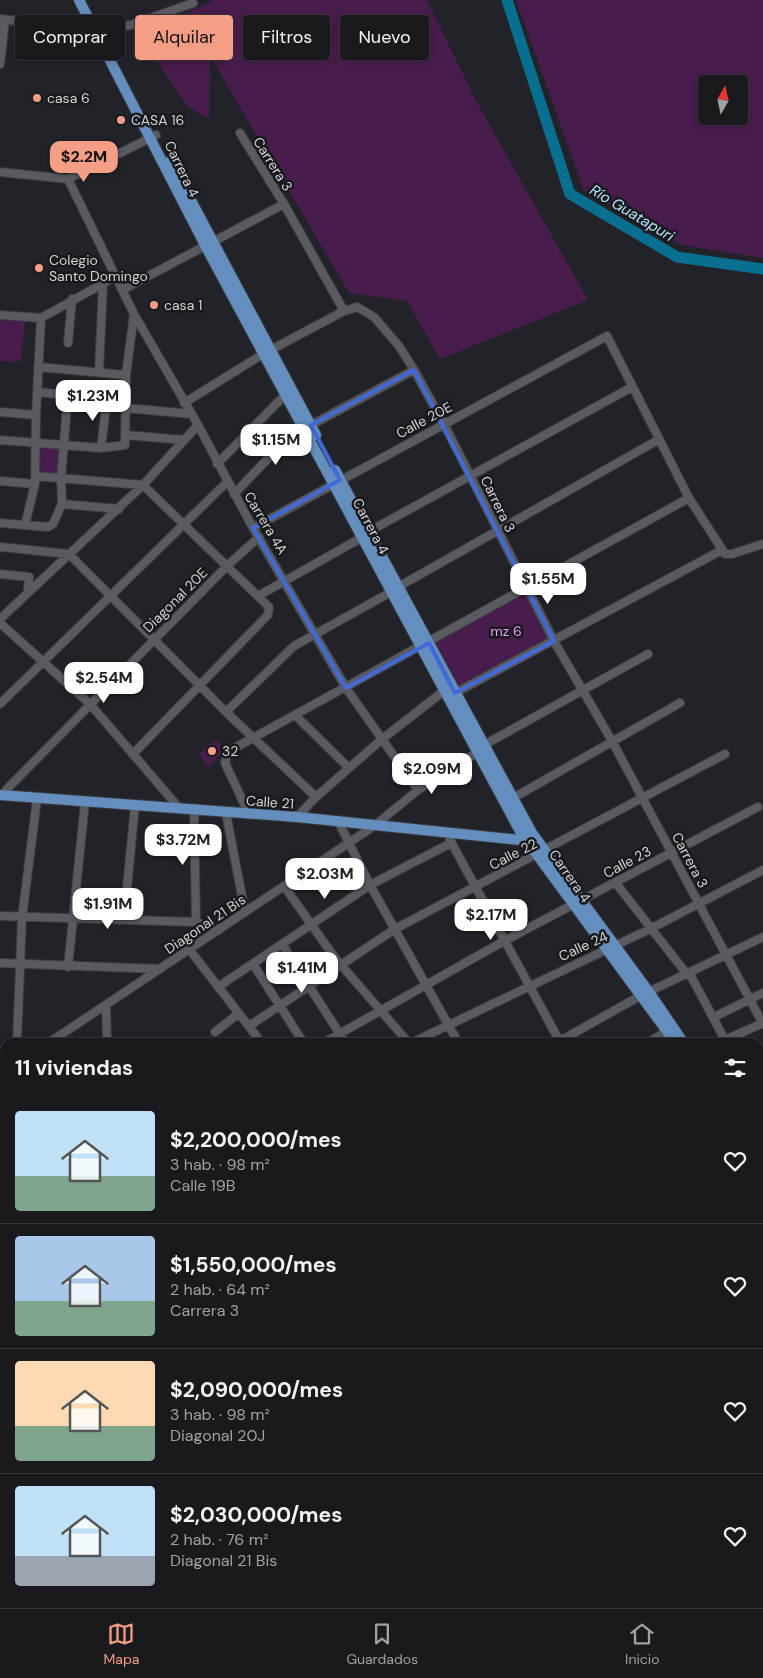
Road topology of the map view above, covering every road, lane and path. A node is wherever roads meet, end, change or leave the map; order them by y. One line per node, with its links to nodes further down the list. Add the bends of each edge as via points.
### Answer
1 (80, 0): 4 (main road, Carrera 4)
2 (87, 0): 5 (main road, Carrera 4)
3 (193, 3): 7 (street)
4 (90, 15)
5 (93, 15)
6 (3, 20): 9 (street)
7 (125, 26)
8 (114, 60): 11 (main road, Carrera 4)
9 (0, 64)
10 (240, 133): 14 (street, Carrera 3)
11 (154, 137): 13 (street); 15 (main road, Carrera 4)
12 (0, 172): 13 (street)
13 (68, 179): 16 (street, Carrera 4A)
14 (284, 204): 15 (street); 20 (street, Carrera 3)
15 (210, 245): 18 (street); 25 (main road, Carrera 4)
16 (115, 276): 17 (street); 18 (street, Carrera 4A)
17 (103, 283): 19 (street); 28 (street)
18 (122, 290): 21 (street, Carrera 4A)
19 (72, 299): 23 (street); 24 (street)
20 (344, 310): 25 (street); 27 (street, Carrera 3, via 357,308 374,317)
21 (134, 314): 29 (street); 35 (street, Carrera 4A)
22 (0, 315): 23 (street)
23 (41, 318): 26 (street)
24 (68, 343)
25 (267, 352): 32 (main road, Carrera 4); 35 (street); 40 (main road, Carrera 4)
26 (38, 367): 28 (street); 31 (street)
27 (414, 370): 40 (street); 41 (street, Carrera 3)
28 (99, 372): 29 (street)
29 (126, 374): 36 (street)
30 (632, 388): 41 (street, Calle 20E, via 607,336); 46 (street); 51 (street)
31 (37, 392): 33 (street); 39 (street)
32 (286, 394): 40 (main road, Carrera 4); 50 (street)
33 (68, 395): 34 (street); 48 (street)
34 (107, 399): 36 (street); 49 (street)
35 (184, 403): 38 (street, Carrera 4A)
36 (126, 408): 38 (street); 43 (street)
37 (0, 412): 39 (street)
38 (191, 414): 42 (street, Carrera 4A)
39 (36, 416): 47 (street)
40 (306, 424): 56 (main road, Carrera 4); 58 (street)
41 (444, 424): 51 (street, Carrera 3); 56 (street, Calle 20E)
42 (198, 425): 45 (street); 50 (street, Carrera 4A)
43 (125, 435): 45 (street); 49 (street, via 125,445)
44 (0, 440): 47 (street)
45 (184, 440): 57 (street)
46 (658, 440): 59 (street); 66 (street)
47 (35, 442): 48 (street); 53 (street)
48 (64, 445): 49 (street); 52 (street)
49 (101, 448)
50 (217, 464): 55 (street, Carrera 4A)
51 (470, 477): 66 (street, Carrera 3); 67 (street)
52 (61, 478): 53 (street); 57 (street); 60 (street)
53 (35, 480): 54 (street); 63 (street)
54 (0, 481)
55 (227, 482): 58 (street, Carrera 4A); 64 (street)
56 (337, 482): 65 (street, Calle 20E); 67 (main road, Carrera 4)
57 (143, 485): 61 (street); 64 (street)
58 (234, 494): 65 (street, Carrera 4A)
59 (688, 498): 71 (street); 76 (street)
60 (62, 504): 61 (street); 63 (street, via 53,524 48,527)
61 (119, 509): 72 (street)
62 (0, 523): 63 (street)
63 (25, 524)
64 (183, 524): 73 (street); 79 (street)
65 (253, 528): 68 (street, Carrera 4A)
66 (497, 532): 76 (street, Carrera 3); 77 (street)
67 (364, 535): 75 (street); 77 (main road, Carrera 4)
68 (259, 537): 73 (street, Diagonal 20E); 75 (street, Carrera 4A)
69 (763, 544): 71 (street, via 732,554)
70 (0, 547): 72 (street)
71 (722, 550): 85 (street)
72 (69, 554): 78 (street); 79 (street)
73 (227, 566): 80 (street); 84 (street, Diagonal 20E)
74 (0, 574): 78 (street, via 28,576)
75 (285, 579): 80 (street); 83 (street, Carrera 4A)
76 (526, 586): 85 (street, Carrera 3); 86 (street)
77 (395, 590): 83 (street); 86 (main road, Carrera 4)
78 (28, 591): 81 (street)
79 (109, 596): 84 (street); 88 (street)
80 (258, 596): 89 (street, via 269,607 268,614)
81 (0, 619)
82 (0, 623): 88 (street)
83 (315, 634): 90 (street, Carrera 4A); 96 (street, via 294,646)
84 (154, 640): 89 (street); 95 (street, Diagonal 20E)
85 (554, 641): 91 (street, Carrera 3); 92 (street)
86 (425, 645): 90 (street); 92 (main road, Carrera 4)
87 (648, 654): 91 (street, Diagonal 21 Bis)
88 (44, 662): 94 (street); 95 (street)
89 (200, 686): 96 (street); 102 (street)
90 (346, 688): 97 (street); 99 (street, Carrera 4A)
91 (583, 691): 100 (street, Carrera 3); 101 (street, Diagonal 21 Bis)
92 (450, 692): 99 (street); 101 (main road, Carrera 4)
93 (680, 703): 100 (street)
94 (0, 704)
95 (90, 704): 102 (street); 106 (street, Diagonal 20E)
96 (226, 712): 98 (street)
97 (296, 715): 98 (street); 104 (street)
98 (254, 738): 107 (street); 116 (street, via 231,750 225,759)
99 (381, 740): 104 (street); 105 (street, Carrera 4A)
100 (612, 741): 108 (street); 110 (street, Carrera 3)
101 (481, 748): 105 (street, Diagonal 21 Bis); 108 (main road, Carrera 4); 122 (main road, Carrera 4)
102 (134, 754): 113 (street)
103 (726, 754): 110 (street, Calle 22)
104 (349, 768): 107 (street)
105 (418, 790): 120 (street, Diagonal 21 Bis)
106 (2, 792): 109 (main road, Calle 21); 113 (main road, Calle 21)
107 (316, 798): 118 (street)
108 (513, 798): 122 (main road, Carrera 4)
109 (37, 799): 111 (main road, Calle 21); 136 (street)
110 (643, 799): 125 (street, Carrera 3); 126 (street, Calle 22)
111 (85, 802): 112 (main road, Calle 21); 138 (street)
112 (135, 805): 113 (main road, Calle 21); 137 (street)
113 (178, 806): 115 (main road, Calle 21); 116 (main road, Calle 21)
114 (758, 807): 125 (street, Calle 23)
115 (194, 810): 117 (main road, Calle 21); 139 (street)
116 (247, 810): 118 (main road, Calle 21)
117 (226, 813): 118 (main road, Calle 21); 134 (street)
118 (298, 815): 119 (main road, Calle 21); 120 (main road, Calle 21)
119 (338, 821): 120 (main road, Calle 21); 123 (street)
120 (376, 824): 121 (main road, Calle 21); 123 (street, Diagonal 21 Bis)
121 (450, 830): 122 (main road, Calle 21); 124 (street)
122 (530, 837): 126 (main road, Carrera 4)
123 (349, 843): 129 (street); 130 (street, Diagonal 21 Bis)
124 (451, 843): 129 (street); 131 (street)
125 (672, 852): 128 (street, Calle 23); 133 (street, Carrera 3)
126 (543, 853): 131 (street, Calle 22); 132 (main road, Carrera 4)
127 (763, 870): 133 (street, Calle 24)
128 (615, 882): 132 (street, Calle 23); 141 (street)
129 (370, 885): 140 (street); 143 (street)
130 (284, 886): 134 (street, Diagonal 21 Bis); 140 (street)
131 (474, 888): 143 (street, Calle 22); 145 (street)
132 (578, 903): 145 (street, Calle 23); 147 (main road, Carrera 4)
133 (700, 904): 141 (street, Calle 24); 149 (street, Carrera 3)
134 (244, 912): 142 (street, Diagonal 21 Bis)
135 (0, 916): 136 (street)
136 (22, 918): 138 (street); 151 (street)
137 (124, 918): 138 (street); 139 (street)
138 (73, 919): 154 (street)
139 (196, 922): 142 (street)
140 (310, 923): 146 (street); 153 (street)
141 (652, 928): 147 (street, Calle 24); 156 (street)
142 (219, 930): 148 (street, Diagonal 21 Bis)
143 (395, 930): 153 (street, Calle 22); 158 (street)
144 (763, 937): 149 (street)
145 (504, 941): 158 (street, Calle 23); 159 (street)
146 (282, 944): 152 (street); 157 (street)
147 (610, 947): 159 (street, Calle 24); 162 (main road, Carrera 4)
148 (189, 949): 155 (street, Diagonal 21 Bis); 160 (street)
149 (726, 955): 156 (street); 163 (street, Carrera 3)
150 (0, 963): 151 (street)
151 (19, 964): 154 (street); 175 (street)
152 (253, 964): 160 (street); 165 (street)
153 (341, 964): 157 (street, Calle 22); 166 (street)
154 (68, 967): 155 (street)
155 (161, 968): 164 (street, Diagonal 21 Bis)
156 (686, 973): 162 (street); 168 (street, via 691,976)
157 (309, 985): 165 (street, Calle 22); 174 (street)
158 (428, 986): 166 (street, Calle 23); 170 (street)
159 (528, 986): 170 (street, Calle 24); 185 (street)
160 (218, 987): 167 (street)
161 (763, 993): 163 (street)
162 (645, 994): 172 (main road, Carrera 4); 186 (street); 189 (main road, Carrera 4)
163 (750, 1000): 168 (street); 169 (street, Carrera 3)
164 (106, 1005): 176 (street, Diagonal 21 Bis); 177 (street)
165 (280, 1006): 171 (street, Calle 22); 179 (street)
166 (383, 1011): 174 (street, Calle 23); 182 (street)
167 (238, 1014): 171 (street); 173 (street)
168 (714, 1017): 190 (street)
169 (763, 1024): 191 (street)
170 (448, 1025): 183 (street, Calle 24); 184 (street)
171 (249, 1026): 178 (street)
172 (667, 1031): 187 (street); 188 (main road, Carrera 4)
173 (216, 1032)
174 (341, 1033): 180 (street, Calle 23); 181 (street)
175 (16, 1038)
176 (56, 1038)
177 (107, 1038)
178 (258, 1038)
179 (300, 1038)
180 (332, 1038)
181 (343, 1038)
182 (405, 1038)
183 (421, 1038)
184 (456, 1038)
185 (557, 1038)
186 (566, 1038)
187 (656, 1038)
188 (672, 1038)
189 (680, 1038)
190 (724, 1038)
191 (733, 1038)

